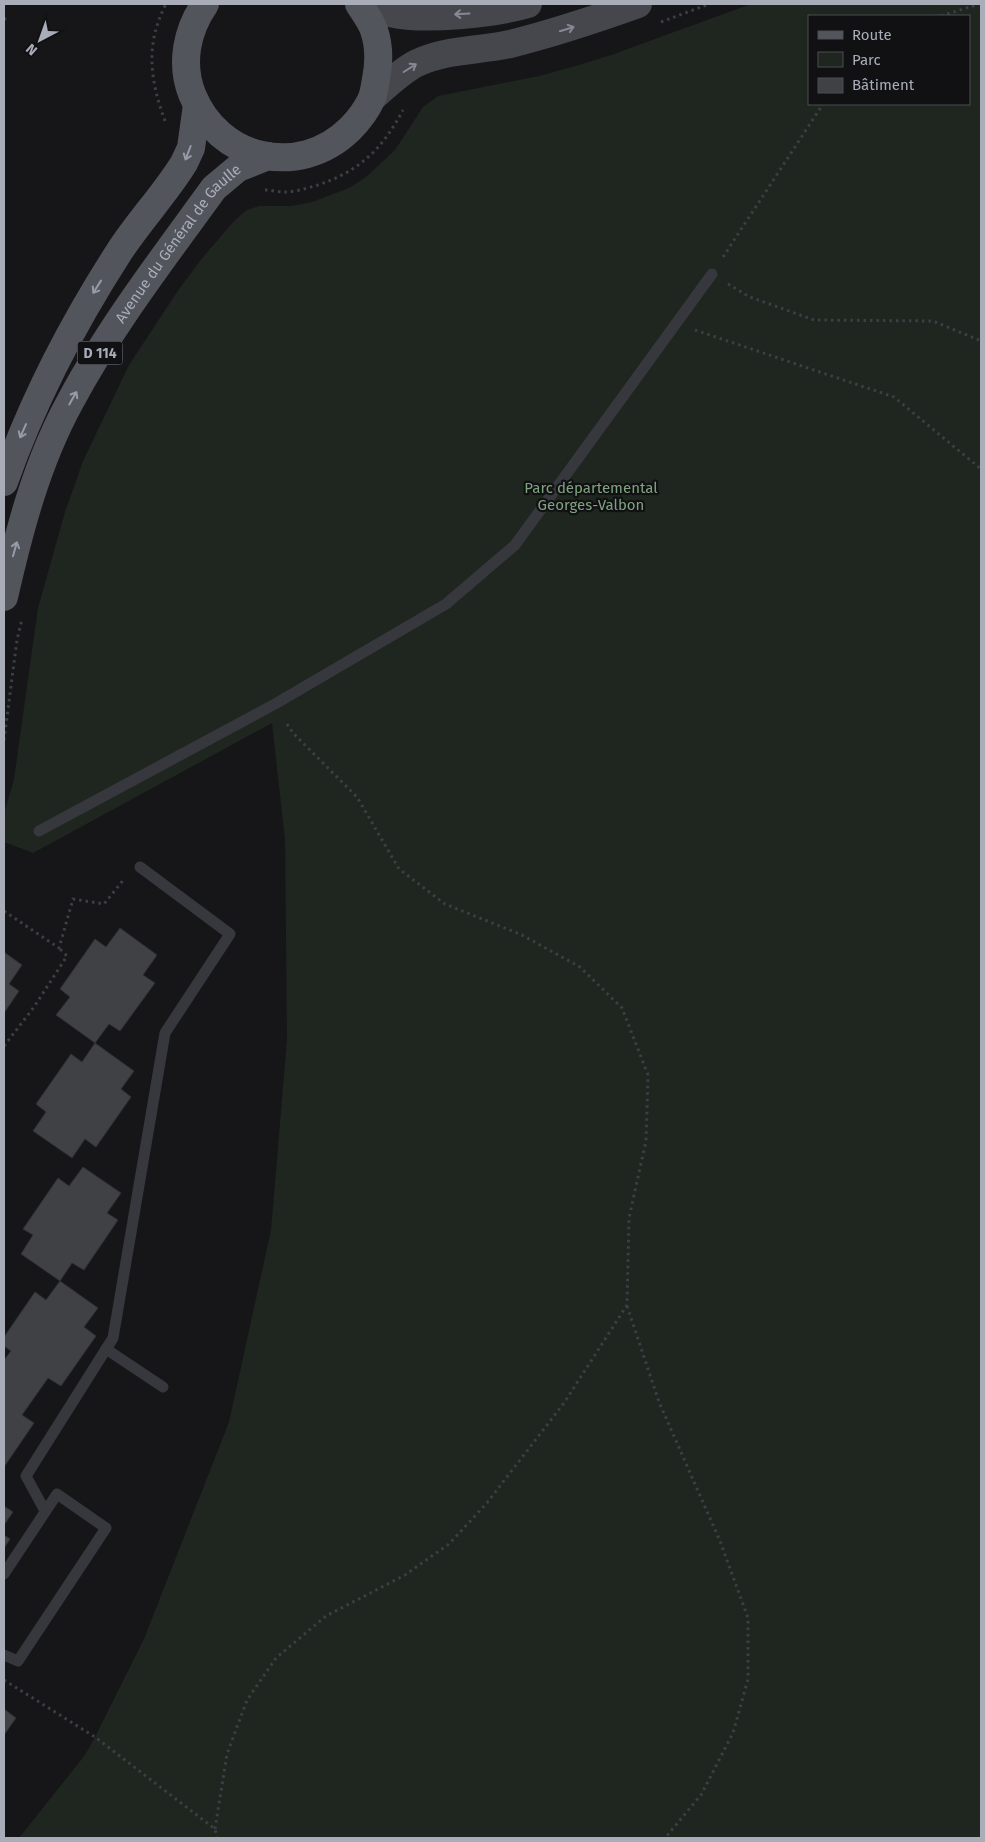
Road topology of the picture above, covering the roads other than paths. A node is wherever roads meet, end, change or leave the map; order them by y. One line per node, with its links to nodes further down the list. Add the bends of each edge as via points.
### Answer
1 (205, 4): 7 (main road, via 188,37 186,61 188,84)
2 (359, 4): 6 (main road, via 374,31 379,64)
3 (365, 4): 4 (main road, one-way to 3, via 473,14 430,16 388,13)
4 (528, 4)
5 (638, 4): 6 (main road, one-way to 5, via 404,71 434,56 526,40)
6 (372, 98): 8 (main road, via 359,120 341,138 318,151 294,157)
7 (197, 105): 8 (main road, via 209,124 226,140 246,151); 10 (main road, D 114, one-way to 10, via 190,148 184,163 120,251 76,321 43,386)
8 (268, 156): 11 (main road, Avenue du Général de Gaulle / D 114, one-way to 8, via 28,505 49,447 74,395 106,342 214,188 238,168)
9 (712, 274): 12 (lane, via 516,545 446,604 275,704)
10 (4, 482)
11 (14, 605)
12 (39, 831)
13 (140, 867): 14 (lane, via 230,934 165,1033 113,1338)
14 (106, 1349): 15 (lane); 16 (lane, via 26,1476)
15 (163, 1387)
16 (45, 1511): 17 (lane); 18 (lane, via 57,1494 106,1528 18,1661)
17 (4, 1574)
18 (4, 1655)

